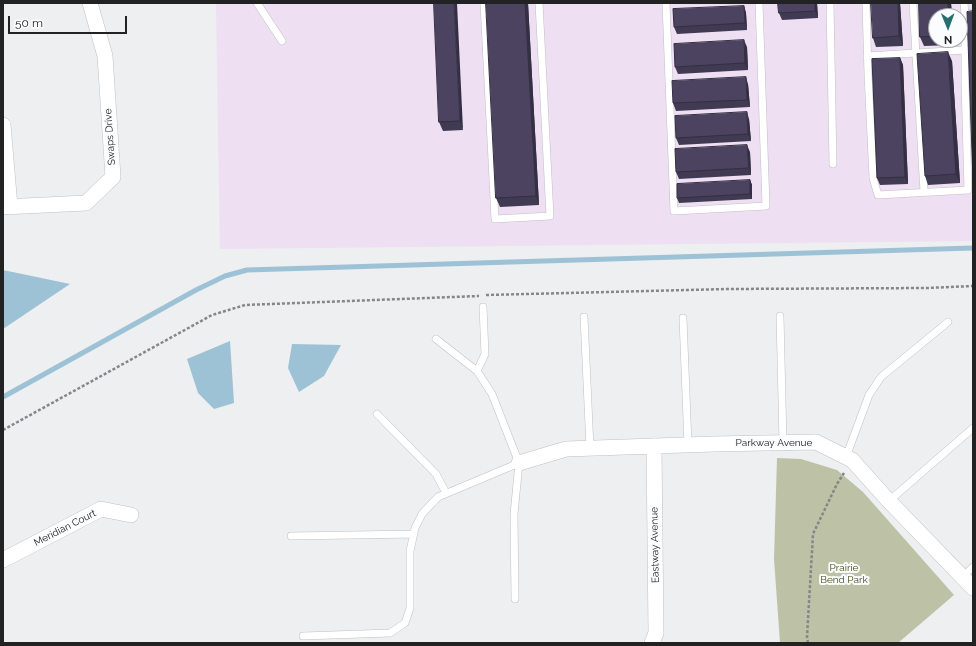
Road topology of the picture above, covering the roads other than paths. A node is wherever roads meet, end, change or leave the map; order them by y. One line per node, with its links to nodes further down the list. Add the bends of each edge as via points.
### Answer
1 (90, 3): 17 (street, Swaps Drive, via 105,56 113,177 86,203)
2 (257, 3): 10 (lane)
3 (484, 3): 4 (lane, via 495,219 550,216)
4 (540, 3)
5 (666, 3): 6 (lane, via 674,211 766,206)
6 (759, 3)
7 (830, 3): 15 (lane)
8 (866, 3): 13 (lane)
9 (913, 3): 12 (lane)
10 (282, 42)
11 (965, 50): 12 (lane); 16 (lane, via 968,190)
12 (915, 53): 13 (lane); 16 (lane)
13 (867, 56): 16 (lane, via 873,178 878,195)
14 (3, 125): 17 (street)
15 (833, 164)
16 (924, 192)
17 (6, 207)
18 (483, 307): 24 (lane, via 485,354)
19 (780, 316): 27 (lane)
20 (584, 317): 30 (lane)
21 (683, 318): 28 (lane)
22 (948, 322): 31 (lane, via 881,377 869,395)
23 (436, 338): 24 (lane)
24 (477, 371): 32 (lane, via 492,394)
25 (377, 414): 33 (lane, via 436,474)
26 (973, 428): 34 (lane)
27 (783, 443): 28 (street, Parkway Avenue); 31 (street, Parkway Avenue, via 816,442)
28 (688, 445): 29 (street, Parkway Avenue)
29 (654, 446): 30 (street, Parkway Avenue); 44 (street, Eastway Avenue, via 656,633)
30 (590, 448): 32 (street, Parkway Avenue, via 566,449)
31 (849, 459): 34 (street, Parkway Avenue)
32 (518, 463): 33 (lane); 42 (lane, via 514,514)
33 (446, 493): 36 (lane, via 438,497 422,514)
34 (889, 501): 40 (street, Parkway Avenue)
35 (131, 515): 38 (street, Meridian Court, via 101,509)
36 (414, 534): 37 (lane); 43 (lane, via 410,551 410,608 405,623 390,634)
37 (291, 536)
38 (3, 560)
39 (973, 566): 40 (lane)
40 (962, 577): 41 (street, Parkway Avenue)
41 (973, 588)
42 (515, 599)
43 (303, 636)
44 (652, 643)

